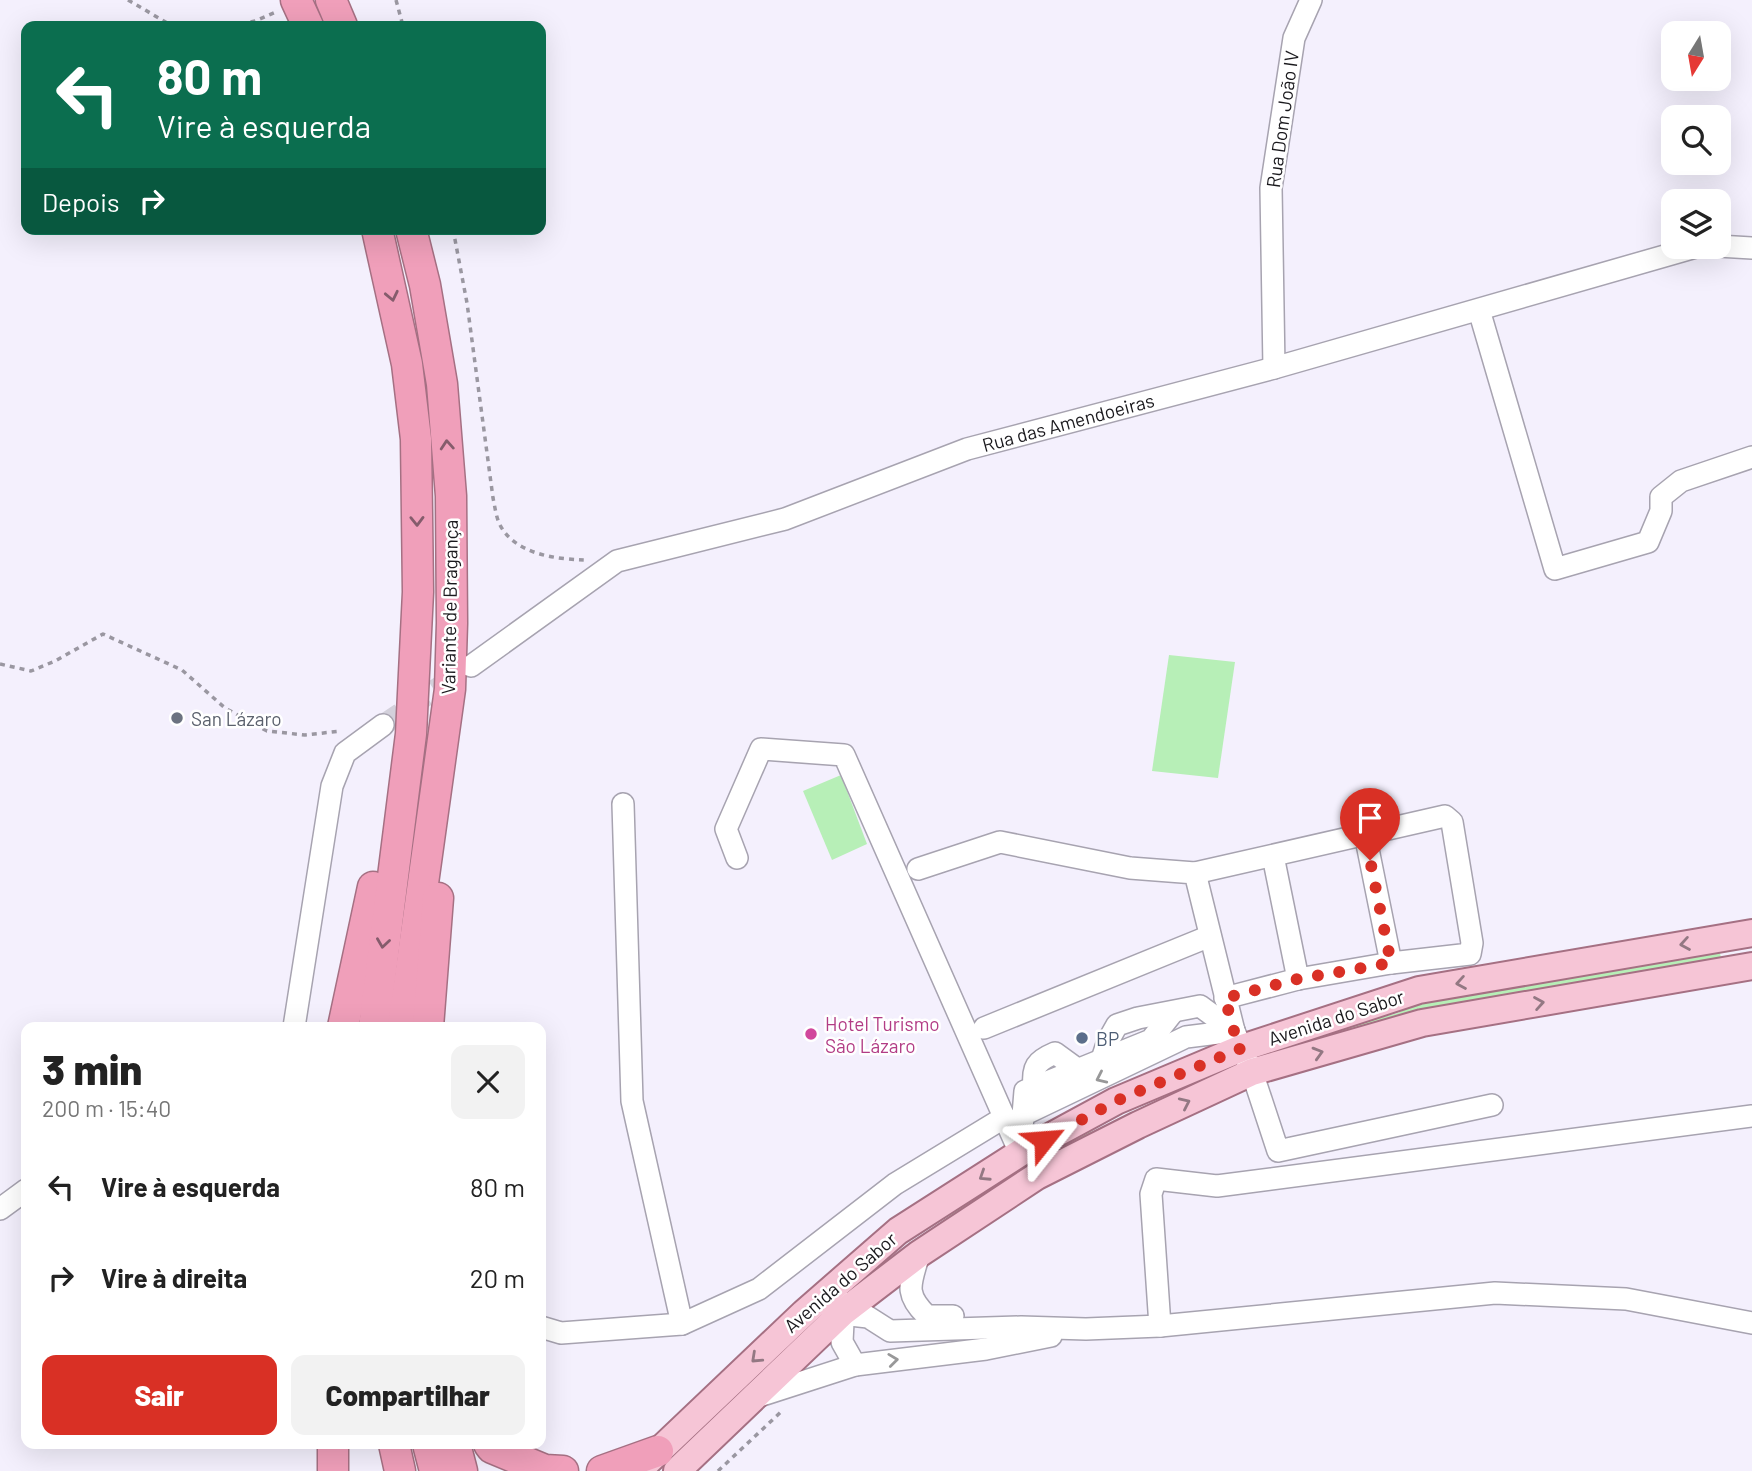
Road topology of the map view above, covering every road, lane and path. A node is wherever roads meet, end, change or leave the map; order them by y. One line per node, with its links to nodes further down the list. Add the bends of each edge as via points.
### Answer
1 (128, 0): 6 (path)
2 (331, 0): 9 (highway)
3 (397, 0): 10 (path)
4 (1311, 0): 18 (street, Rua Dom João IV, via 1294,38 1270,188)
5 (287, 6): 7 (path); 8 (highway)
6 (164, 21)
7 (255, 21)
8 (304, 21)
9 (340, 21)
10 (402, 21)
11 (378, 235): 24 (highway, Variante de Bragança, one-way to 24, via 407,364 416,439 418,592)
12 (412, 235): 23 (highway, Variante de Bragança, one-way to 12, via 451,496 442,384)
13 (454, 235): 20 (path, via 500,526 528,550 545,556)
14 (1731, 247): 15 (street)
15 (1752, 248)
16 (1661, 257): 17 (street, Rua das Amendoeiras)
17 (1479, 310): 18 (street, Rua das Amendoeiras); 19 (street, via 1555,569 1648,542 1661,511 1661,497 1682,481)
18 (1274, 368): 20 (street, Rua das Amendoeiras, via 967,449 785,519)
19 (1752, 457)
20 (617, 561): 22 (street, Rua das Amendoeiras)
21 (0, 664): 25 (path, via 31,671 103,634 182,670 225,709 267,731 305,735)
22 (471, 666)
23 (450, 690): 41 (highway, Variante de Bragança); 42 (highway, via 448,787)
24 (397, 729): 38 (street, via 345,753 332,786); 39 (highway, via 370,900); 40 (highway, Variante de Bragança, one-way to 40)
25 (344, 730)
26 (623, 804): 56 (street, via 632,1101)
27 (1365, 834): 28 (street); 34 (street); 34 (street, via 1445,816 1452,822 1470,954)
28 (1273, 856): 31 (street); 36 (street)
29 (737, 858): 47 (street, via 726,829 761,749 844,755)
30 (918, 869): 31 (street, via 1000,842 1130,867)
31 (1195, 873): 33 (street)
32 (1752, 933): 44 (main road, Avenida do Sabor, one-way to 44, via 1419,990)
33 (1210, 936): 37 (street); 43 (street)
34 (1391, 963): 36 (street)
35 (1752, 966): 44 (main road, Avenida do Sabor, one-way to 35)
36 (1298, 979): 37 (street)
37 (1225, 998): 44 (street)
38 (294, 1022)
39 (344, 1022)
40 (373, 1022)
41 (404, 1022)
42 (428, 1022)
43 (984, 1028)
44 (1243, 1050): 45 (street, via 1278,1151); 47 (street, one-way to 47, via 1186,1037); 47 (street, via 1200,1006 1138,1018 1117,1025 1102,1059 1025,1091); 48 (main road, Avenida do Sabor, via 1116,1101); 52 (main road, Avenida do Sabor, one-way to 44, via 1037,1176 1138,1125)
45 (1492, 1105)
46 (1752, 1115): 57 (street, via 1217,1186 1156,1179 1152,1194)
47 (1014, 1116): 48 (street); 56 (street, via 895,1184 759,1289)
48 (1020, 1153): 51 (main road, Avenida do Sabor, one-way to 51)
49 (21, 1194): 50 (street)
50 (0, 1209)
51 (898, 1231): 53 (main road, Avenida do Sabor); 54 (street, via 883,1257 847,1286)
52 (919, 1254): 54 (main road, Avenida do Sabor); 58 (street, via 911,1286 914,1303 927,1316)
53 (804, 1312): 54 (street); 69 (main road, Avenida do Sabor, one-way to 69)
54 (842, 1313): 58 (street, via 868,1317 890,1331); 61 (street, via 842,1342); 62 (main road, Avenida do Sabor)
55 (1752, 1323): 57 (street, via 1626,1299 1495,1293)
56 (682, 1324): 59 (street, via 561,1333)
57 (1160, 1325): 60 (street)
58 (1021, 1327): 60 (street)
59 (546, 1328)
60 (1086, 1329): 61 (street, one-way to 60, via 986,1349)
61 (855, 1365): 62 (street)
62 (756, 1396): 69 (main road, Avenida do Sabor)
63 (792, 1406): 76 (path, via 780,1411)
64 (333, 1449): 70 (highway)
65 (395, 1449): 71 (highway)
66 (429, 1449): 72 (highway)
67 (456, 1449): 73 (highway)
68 (494, 1449): 74 (highway, via 545,1470)
69 (658, 1464): 75 (highway)
70 (333, 1471)
71 (400, 1471)
72 (435, 1471)
73 (462, 1471)
74 (563, 1471)
75 (602, 1471)
76 (718, 1471)

